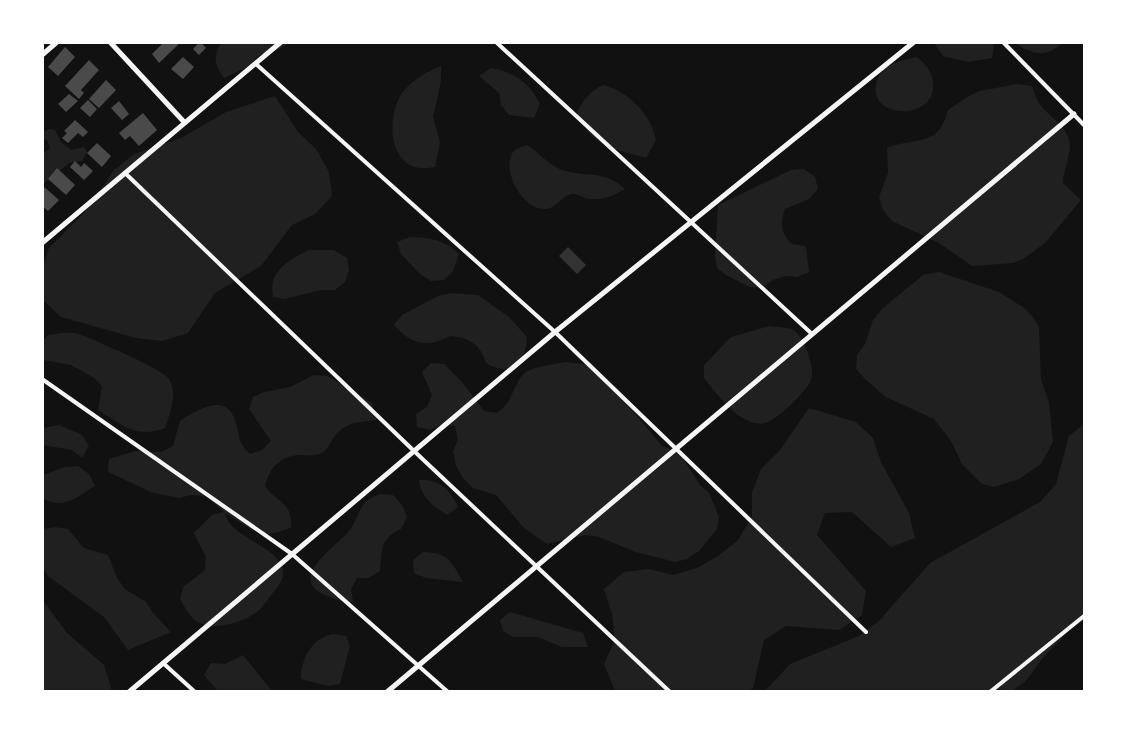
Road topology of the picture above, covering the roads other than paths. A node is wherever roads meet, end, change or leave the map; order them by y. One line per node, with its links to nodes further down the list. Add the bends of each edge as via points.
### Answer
1 (57, 42): 7 (street)
2 (110, 42): 10 (street)
3 (281, 42): 8 (street)
4 (496, 42): 13 (lane)
5 (914, 42): 13 (street)
6 (1003, 42): 9 (lane)
7 (42, 55)
8 (256, 64): 10 (street); 15 (lane)
9 (1074, 114): 11 (lane); 16 (street)
10 (185, 122): 12 (street)
11 (1084, 125)
12 (125, 173): 14 (street); 19 (lane)
13 (692, 222): 15 (street); 16 (lane)
14 (42, 243)
15 (555, 332): 18 (lane); 19 (street)
16 (812, 334): 18 (street)
17 (42, 379): 20 (lane)
18 (677, 448): 21 (street); 23 (lane)
19 (414, 451): 20 (street); 21 (lane)
20 (292, 554): 24 (street); 25 (lane)
21 (536, 565): 25 (street); 30 (lane)
22 (1084, 616): 31 (lane)
23 (866, 632)
24 (163, 663): 26 (street); 27 (lane)
25 (418, 665): 28 (street); 29 (lane)
26 (129, 692)
27 (194, 692)
28 (386, 692)
29 (448, 692)
30 (670, 692)
31 (990, 692)

